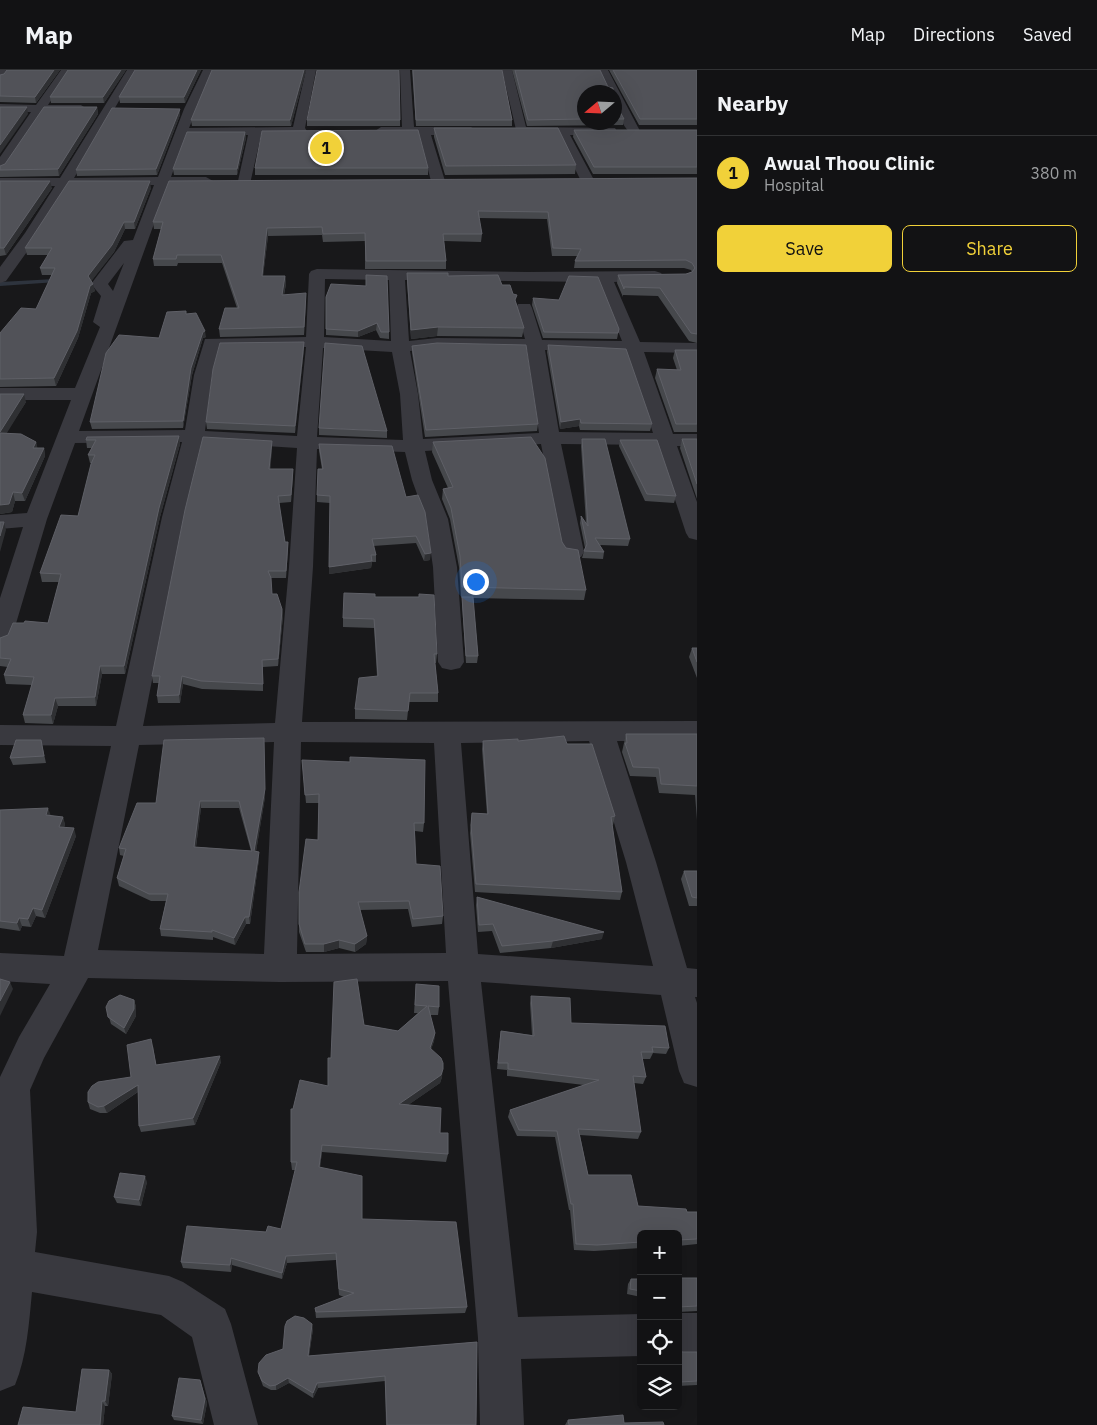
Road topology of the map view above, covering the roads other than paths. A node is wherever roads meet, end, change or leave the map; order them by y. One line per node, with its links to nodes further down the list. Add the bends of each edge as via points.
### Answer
1 (6, 70): 9 (street)
2 (66, 70): 11 (street)
3 (132, 70): 12 (street)
4 (208, 70): 21 (street, via 185,109)
5 (311, 70): 14 (street)
6 (404, 70): 17 (street)
7 (507, 70): 20 (street, via 516,131)
8 (603, 70): 20 (street, via 639,131)
9 (0, 77)
10 (0, 108): 11 (street)
11 (41, 109): 12 (street); 23 (street)
12 (107, 109): 13 (street); 28 (street)
13 (125, 109)
14 (298, 131): 15 (street); 22 (street)
15 (316, 131)
16 (372, 131): 17 (street)
17 (408, 131): 18 (street)
18 (424, 131): 19 (street); 25 (street)
19 (482, 131)
20 (562, 131): 24 (street, via 592,180)
21 (181, 132): 22 (street); 27 (street)
22 (255, 132): 27 (street, via 250,181)
23 (0, 167)
24 (568, 180)
25 (438, 181)
26 (0, 182): 28 (street)
27 (163, 182): 28 (street); 40 (street)
28 (64, 183): 32 (street, via 32,235)
29 (397, 274): 31 (street); 34 (street, via 317,274); 37 (street)
30 (666, 276): 31 (street)
31 (604, 277): 36 (street)
32 (0, 278)
33 (524, 308): 35 (street)
34 (315, 342): 37 (street); 41 (street, via 211,343); 46 (street)
35 (535, 344): 36 (street); 37 (street, via 437,343); 43 (street)
36 (633, 346): 38 (street); 44 (street)
37 (400, 347): 47 (street)
38 (697, 348)
39 (0, 394): 40 (street)
40 (83, 394): 42 (street)
41 (194, 436): 42 (street); 46 (street); 59 (street, via 173,517)
42 (66, 437): 48 (street)
43 (550, 438): 44 (street); 47 (street); 51 (street)
44 (664, 440): 45 (street); 50 (street)
45 (697, 440)
46 (306, 441): 47 (street); 55 (street, via 301,567)
47 (414, 447): 53 (street, via 437,519 445,567)
48 (36, 519): 49 (street); 52 (street)
49 (0, 522)
50 (697, 533)
51 (573, 552)
52 (0, 637)
53 (451, 662)
54 (697, 731): 56 (street)
55 (288, 732): 57 (street); 59 (street); 63 (street)
56 (600, 732): 57 (street); 64 (street, via 641,862)
57 (447, 733): 62 (street)
58 (0, 735): 59 (street)
59 (128, 736): 61 (street)
60 (0, 967): 61 (street)
61 (77, 967): 63 (street); 66 (street, via 31,1048 12,1090 17,1232)
62 (463, 967): 63 (street); 64 (street); 70 (street)
63 (280, 968)
64 (685, 982): 65 (street, via 689,1035)
65 (697, 1071)
66 (14, 1269): 71 (street); 72 (street, via 169,1296 210,1324)
67 (682, 1334): 68 (street)
68 (697, 1334)
69 (637, 1335): 70 (street)
70 (499, 1338): 73 (street)
71 (0, 1370)
72 (236, 1425)
73 (502, 1425)

